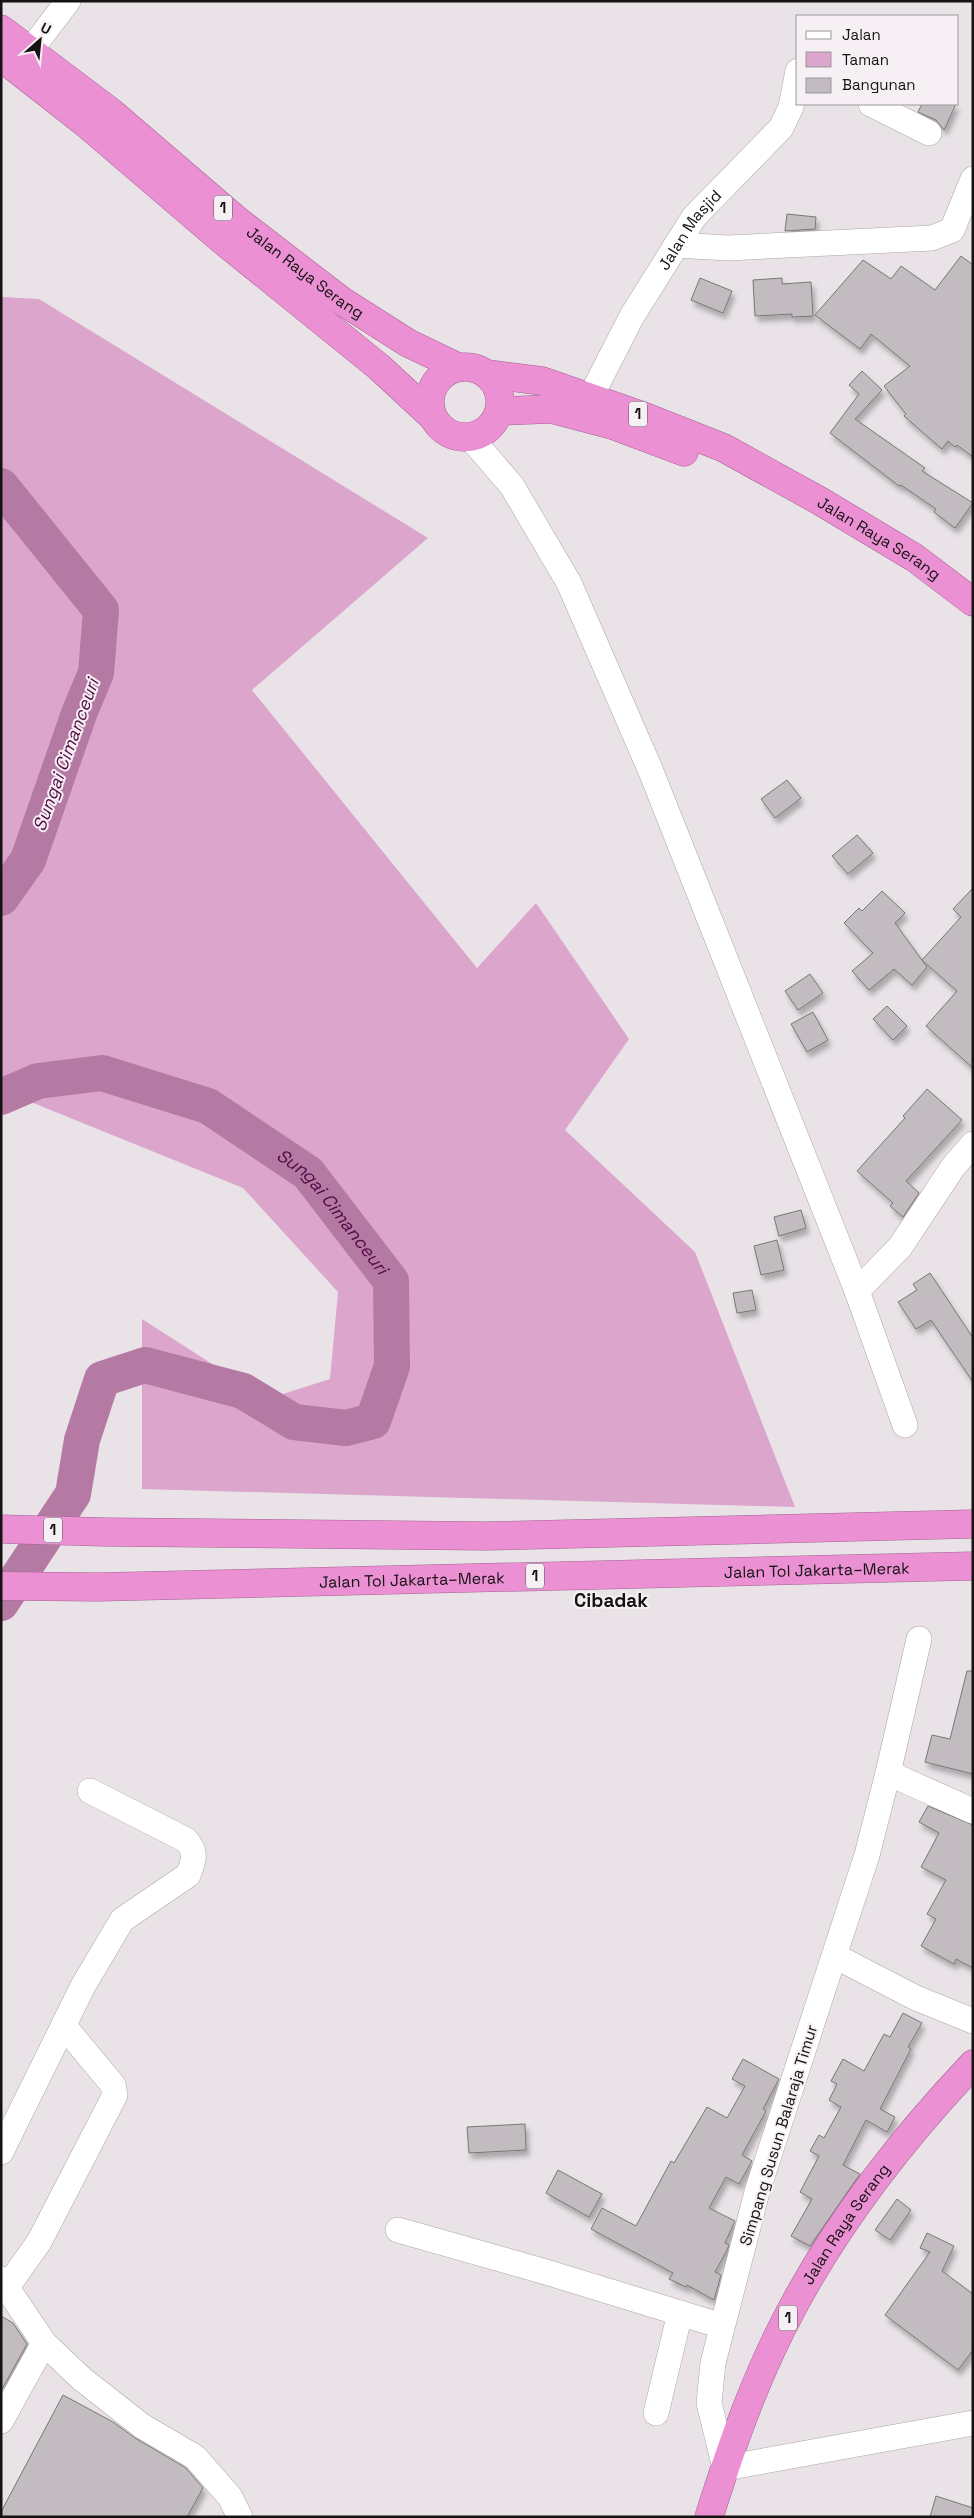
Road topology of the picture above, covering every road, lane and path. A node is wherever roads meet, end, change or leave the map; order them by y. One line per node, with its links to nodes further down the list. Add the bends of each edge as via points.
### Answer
1 (68, 1): 3 (street)
2 (1, 29): 3 (highway, Jalan Raya Serang / 1)
3 (30, 51): 9 (highway, Jalan Raya Serang / 1, via 110,112)
4 (1, 57): 9 (highway, Jalan Raya Serang / 1)
5 (796, 83): 10 (street, Jalan Masjid, via 792,107 781,128 694,217)
6 (873, 105): 7 (street)
7 (929, 132)
8 (973, 179): 10 (street, via 952,230 932,238 738,248)
9 (230, 231): 11 (highway, Jalan Raya Serang / 1, via 408,343); 15 (highway, Jalan Raya Serang / 1)
10 (676, 245): 13 (street, Jalan Masjid, via 632,316)
11 (458, 367): 12 (highway, 1, via 478,369); 15 (highway, via 439,378 433,386 430,402)
12 (487, 374): 13 (highway, Jalan Raya Serang / 1, via 542,381); 14 (highway, via 499,391)
13 (590, 398): 17 (highway, Jalan Raya Serang / 1, via 724,448)
14 (499, 411): 16 (highway, via 489,428); 17 (highway, Jalan Raya Serang / 1, via 551,409 581,416 730,468)
15 (433, 417): 16 (highway, 1, via 448,433)
16 (470, 437): 20 (street, via 512,486 569,583 653,778)
17 (781, 480): 18 (highway, Jalan Raya Serang / 1, via 915,558)
18 (973, 602)
19 (973, 1144): 20 (street, via 953,1167 900,1247)
20 (857, 1291): 21 (street)
21 (906, 1425)
22 (973, 1524): 23 (highway, 1, via 486,1536)
23 (1, 1529)
24 (973, 1566): 25 (highway, Jalan Tol Jakarta–Merak / 1, via 98,1587)
25 (1, 1586)
26 (919, 1639): 27 (street, Simpang Susun Balaraja Timur)
27 (888, 1773): 29 (street); 30 (street, Simpang Susun Balaraja Timur)
28 (90, 1791): 32 (street, via 186,1840 194,1854 188,1875 122,1920 83,1986)
29 (973, 1811)
30 (836, 1956): 31 (street, via 916,1998); 38 (street, Simpang Susun Balaraja Timur, via 757,2192)
31 (973, 2022)
32 (64, 2026): 34 (street); 36 (street, via 114,2084 115,2095 39,2242)
33 (972, 2064): 43 (highway, Jalan Raya Serang / 1, via 905,2139 826,2252 795,2303 761,2373)
34 (1, 2152)
35 (398, 2230): 37 (street)
36 (4, 2283): 39 (street)
37 (680, 2313): 38 (street); 40 (street)
38 (722, 2326): 43 (street, Simpang Susun Balaraja Timur, via 713,2363 709,2404)
39 (44, 2343): 41 (street); 44 (street, via 82,2379 142,2426 195,2457 230,2497)
40 (656, 2413)
41 (1, 2421)
42 (973, 2423): 43 (street)
43 (725, 2468): 45 (highway, Jalan Raya Serang / 1)
44 (240, 2517)
45 (708, 2517)

